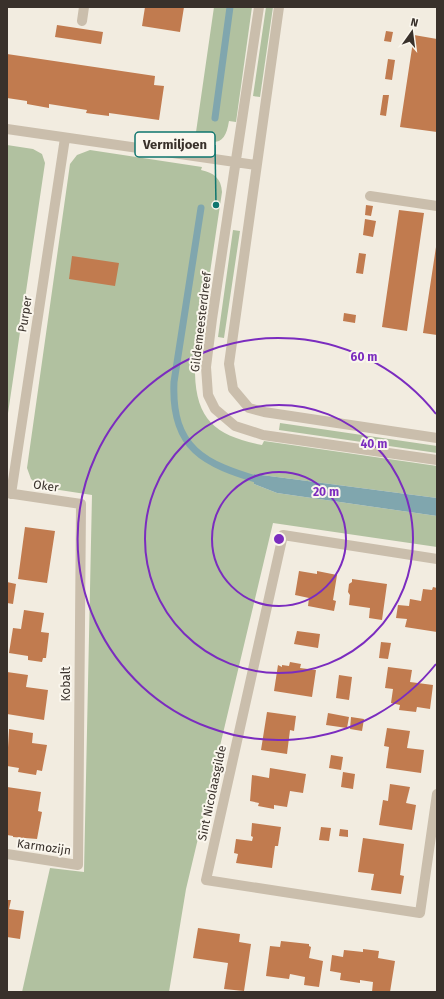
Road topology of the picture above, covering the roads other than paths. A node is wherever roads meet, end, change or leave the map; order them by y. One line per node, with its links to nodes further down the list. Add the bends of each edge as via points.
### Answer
1 (84, 7): 4 (street)
2 (259, 7): 7 (street, Gildemeesterdreef)
3 (279, 7): 8 (street)
4 (82, 22)
5 (7, 129): 6 (street)
6 (65, 138): 7 (street); 13 (street, Purper)
7 (237, 162): 8 (street); 12 (street, Gildemeesterdreef, via 206,367 208,395 215,409 235,426 263,435)
8 (256, 165): 11 (street, via 228,364 232,388 249,408 264,412)
9 (370, 196): 10 (street)
10 (437, 206)
11 (437, 438)
12 (437, 460)
13 (9, 494): 14 (street, Oker)
14 (81, 504): 18 (street, Kobalt)
15 (437, 559): 16 (street, Sint Nicolaasgilde, via 283,535 206,880 420,913)
16 (437, 794)
17 (7, 854): 18 (street, Karmozijn)
18 (78, 865)

